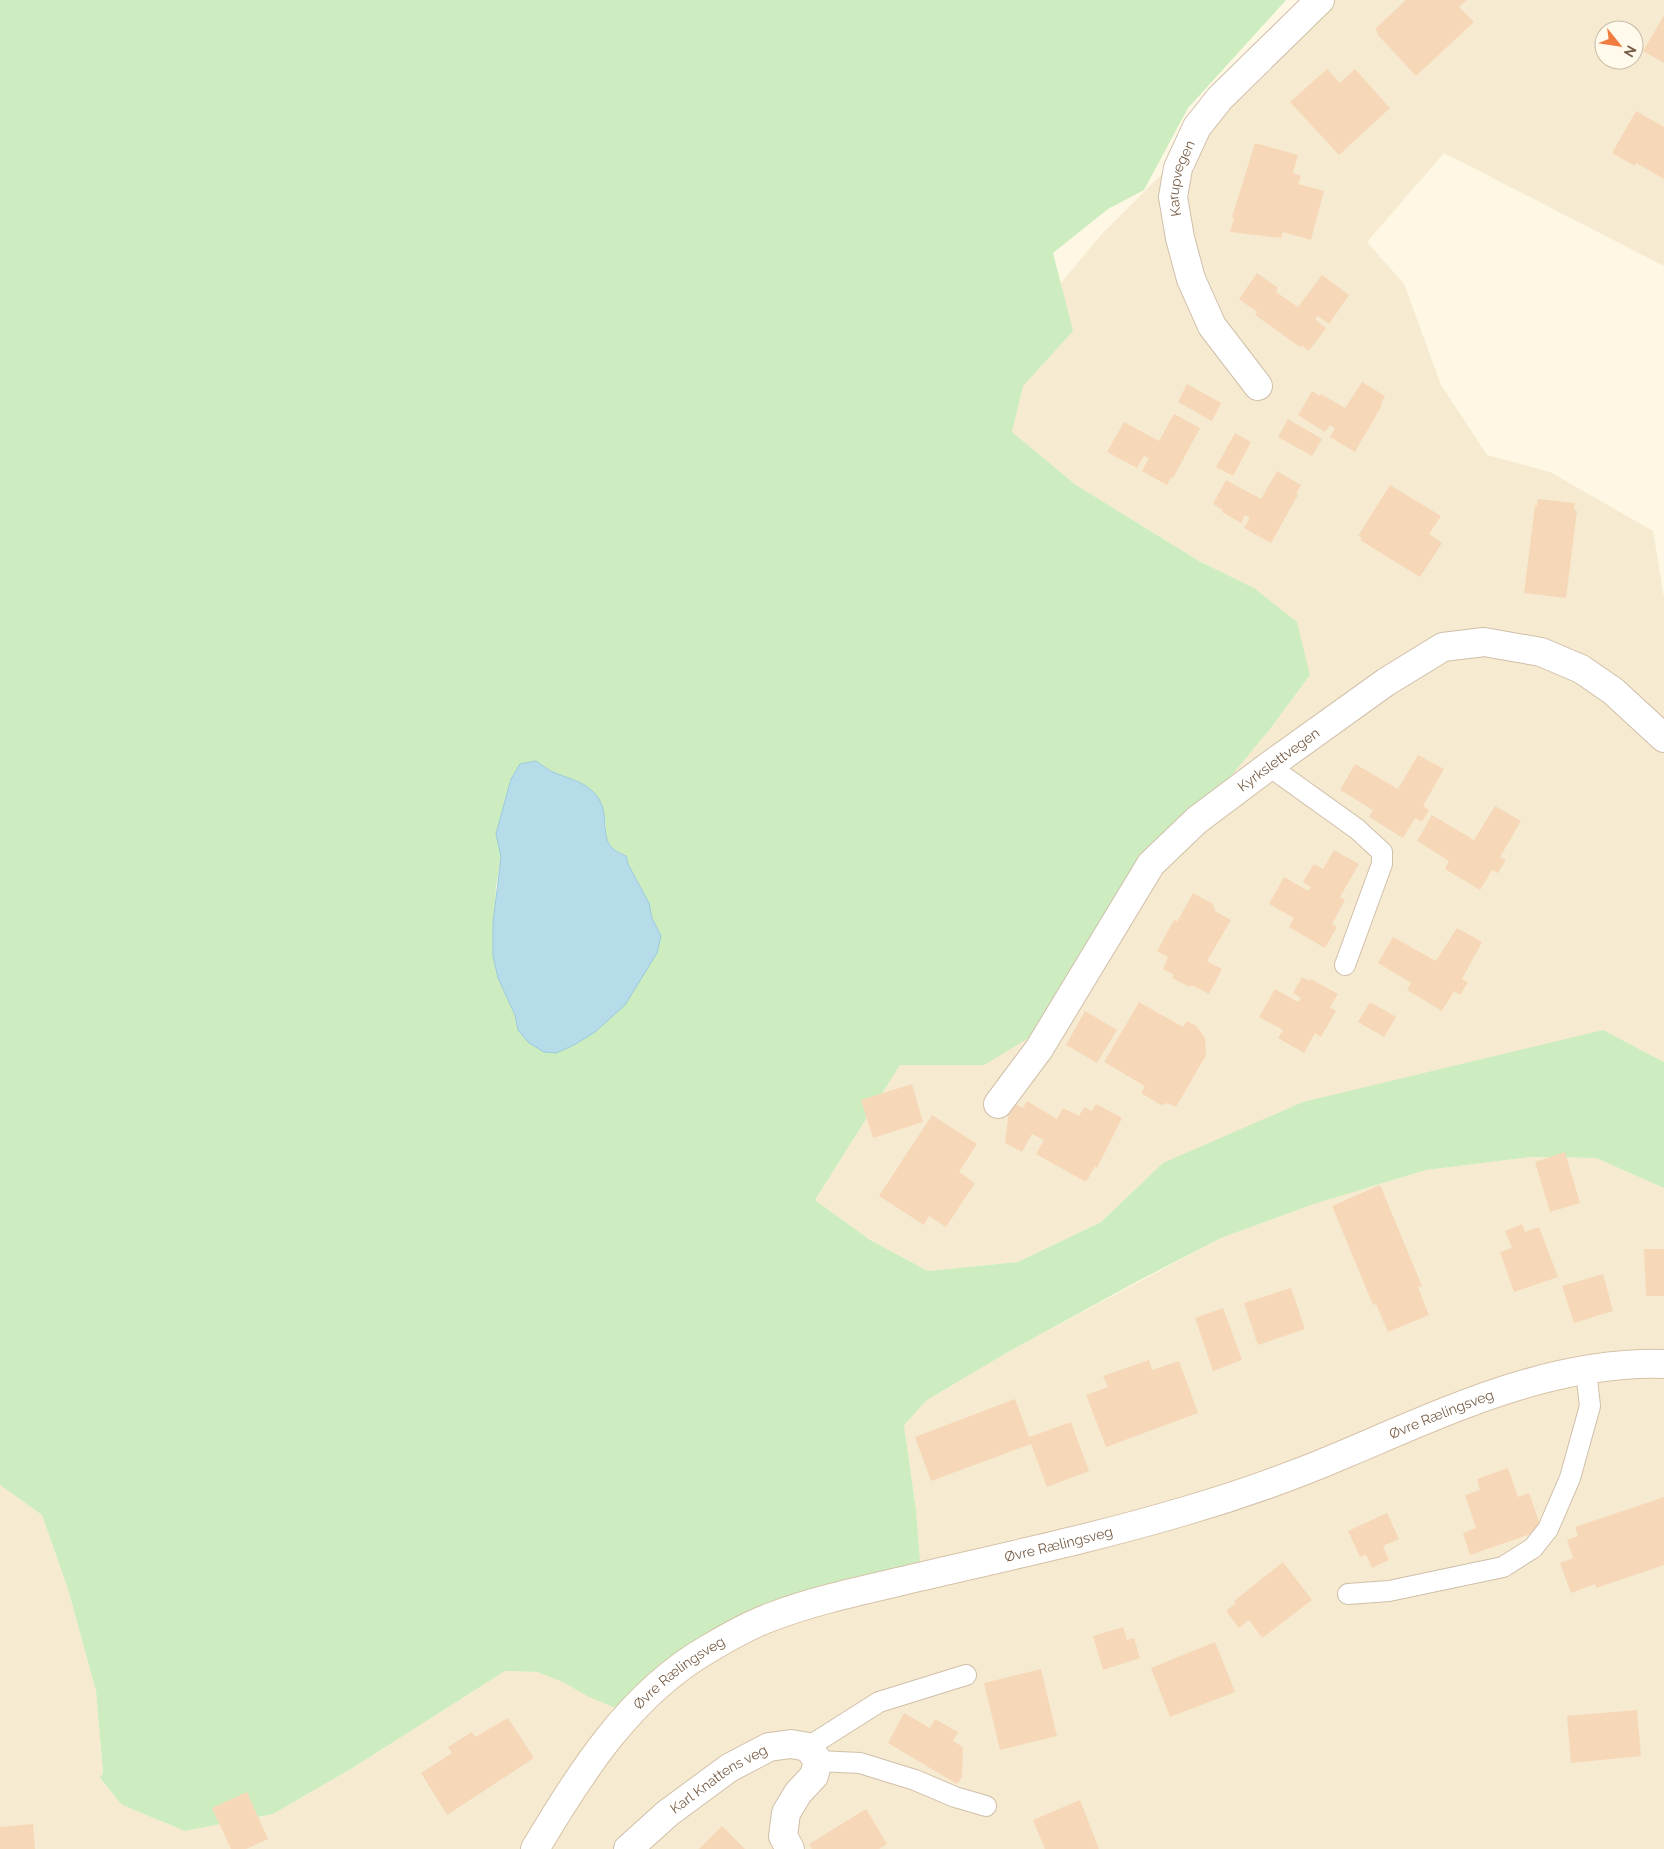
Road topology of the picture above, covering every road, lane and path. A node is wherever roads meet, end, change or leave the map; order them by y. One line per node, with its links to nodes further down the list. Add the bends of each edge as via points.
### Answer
1 (1320, 0): 2 (street, Karupvegen, via 1220,98 1197,127 1178,168 1173,197 1191,279 1212,326)
2 (1258, 386)
3 (1664, 738): 4 (street, Kyrkslettvegen, via 1613,692 1581,669 1541,652 1484,642 1443,647 1386,682)
4 (1269, 766): 5 (lane, via 1357,829 1382,852 1382,864); 6 (street, Kyrkslettvegen, via 1197,820 1151,864 1039,1049)
5 (1345, 965)
6 (998, 1104)
7 (1664, 1364): 8 (street, Øvre Rælingsveg, via 1633,1364)
8 (1586, 1371): 9 (lane, via 1590,1406 1570,1478 1548,1529 1533,1548 1503,1567 1389,1591); 13 (street, Øvre Rælingsveg, via 1491,1394 1344,1455 1225,1499 1144,1524 828,1599 768,1618 705,1650 645,1698 598,1751)
9 (1348, 1594)
10 (966, 1675): 11 (lane, via 879,1702)
11 (813, 1754): 12 (lane, Karl Knattens veg, via 860,1763); 14 (street, Karl Knattens veg, via 791,1744 769,1747 729,1768 668,1813); 15 (street, via 814,1776 786,1812 783,1836)
12 (986, 1806)
13 (535, 1849)
14 (628, 1849)
15 (790, 1849)

